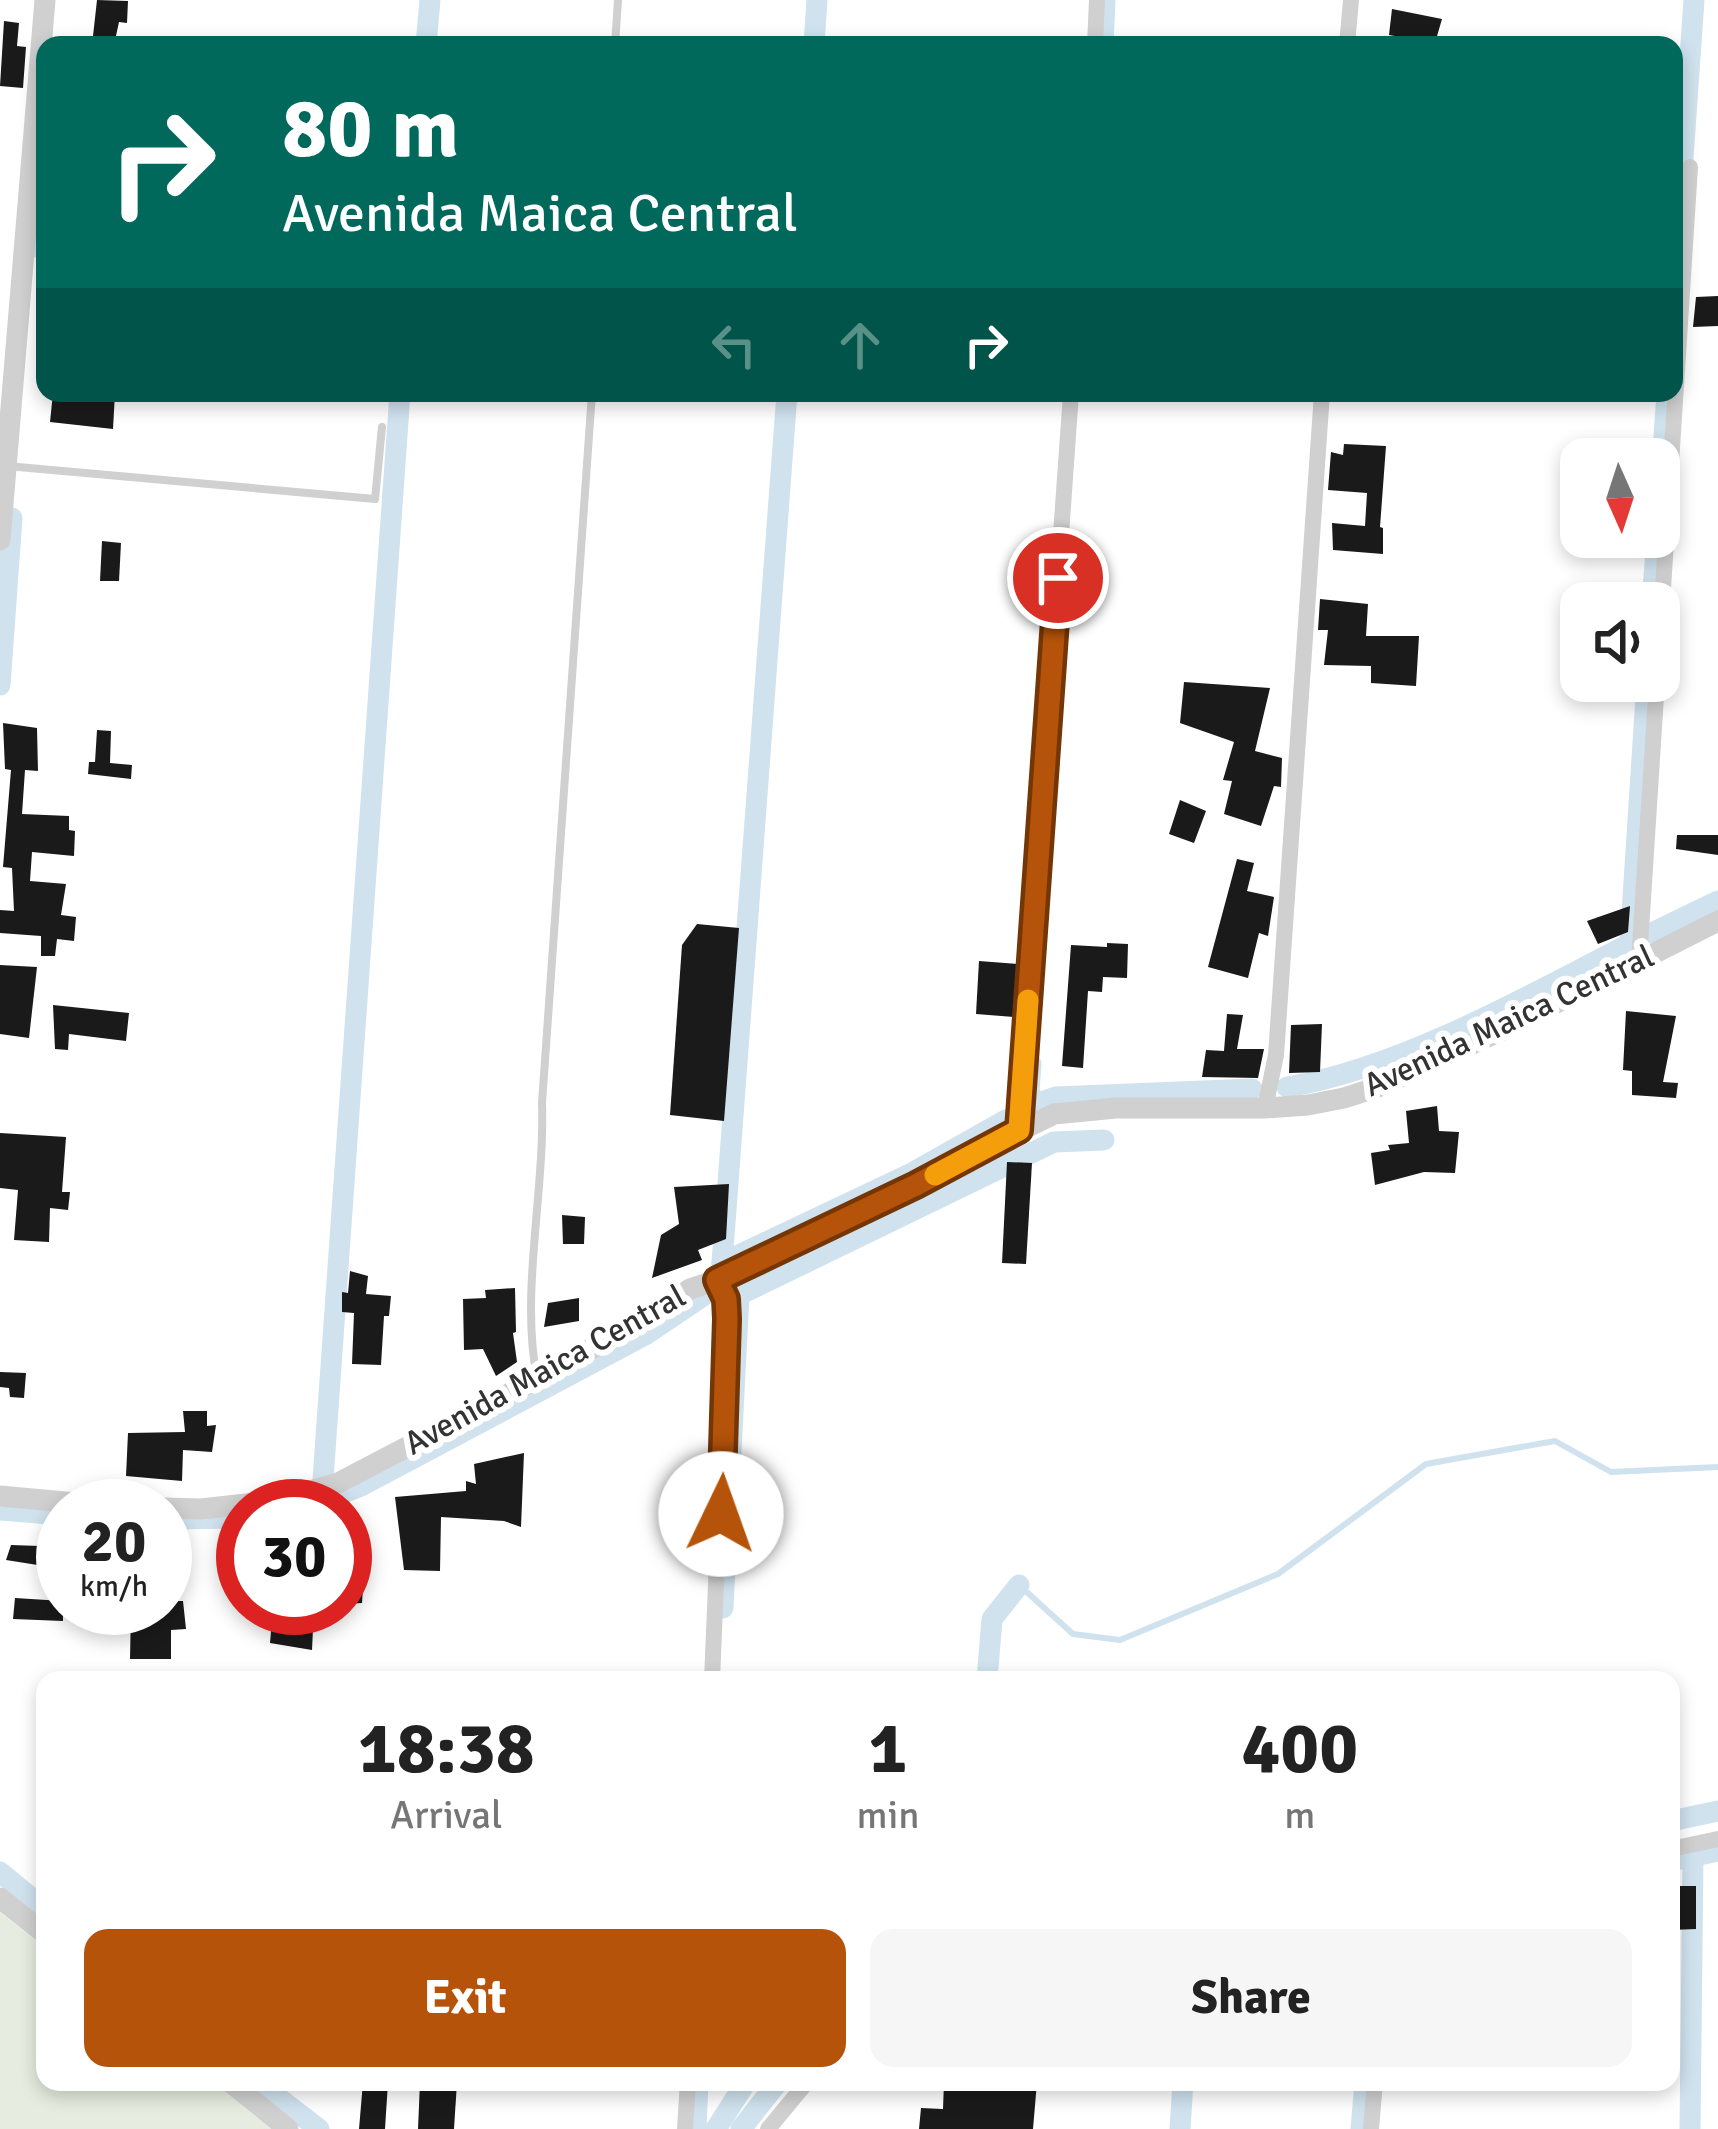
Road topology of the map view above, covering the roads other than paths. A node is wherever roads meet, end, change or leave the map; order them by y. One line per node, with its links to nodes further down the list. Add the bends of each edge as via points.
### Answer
1 (45, 0): 5 (street)
2 (618, 0): 6 (lane)
3 (1097, 0): 7 (street)
4 (1351, 0): 8 (street)
5 (42, 36)
6 (616, 36)
7 (1095, 36)
8 (1348, 36)
9 (36, 96): 17 (street)
10 (1690, 167): 11 (street)
11 (1683, 276)
12 (591, 402): 27 (lane, via 542,1103 530,1344)
13 (1070, 402): 25 (street)
14 (1321, 402): 24 (street, via 1276,1055)
15 (1675, 402): 20 (street)
16 (382, 428): 18 (lane, via 375,499)
17 (4, 436): 18 (street)
18 (6, 466): 19 (street)
19 (0, 540)
20 (1663, 582)
21 (1656, 702): 23 (street)
22 (1718, 921): 23 (street, Avenida Maica Central)
23 (1639, 961): 24 (street, Avenida Maica Central, via 1378,1087)
24 (1265, 1108): 25 (street, Avenida Maica Central, via 1082,1110)
25 (1019, 1130): 26 (street, Avenida Maica Central)
26 (717, 1280): 27 (street, Avenida Maica Central); 31 (street, via 727,1319)
27 (537, 1379): 30 (street, Avenida Maica Central, via 338,1483)
28 (0, 1496): 29 (street)
29 (36, 1499)
30 (192, 1509)
31 (712, 1671)
32 (1718, 1839): 33 (street)
33 (1680, 1847)
34 (0, 1898): 35 (street)
35 (36, 1927)
36 (241, 2091): 40 (street)
37 (687, 2091): 41 (street)
38 (799, 2091): 42 (street)
39 (1374, 2091): 43 (street)
40 (288, 2129)
41 (685, 2129)
42 (768, 2129)
43 (1371, 2129)

